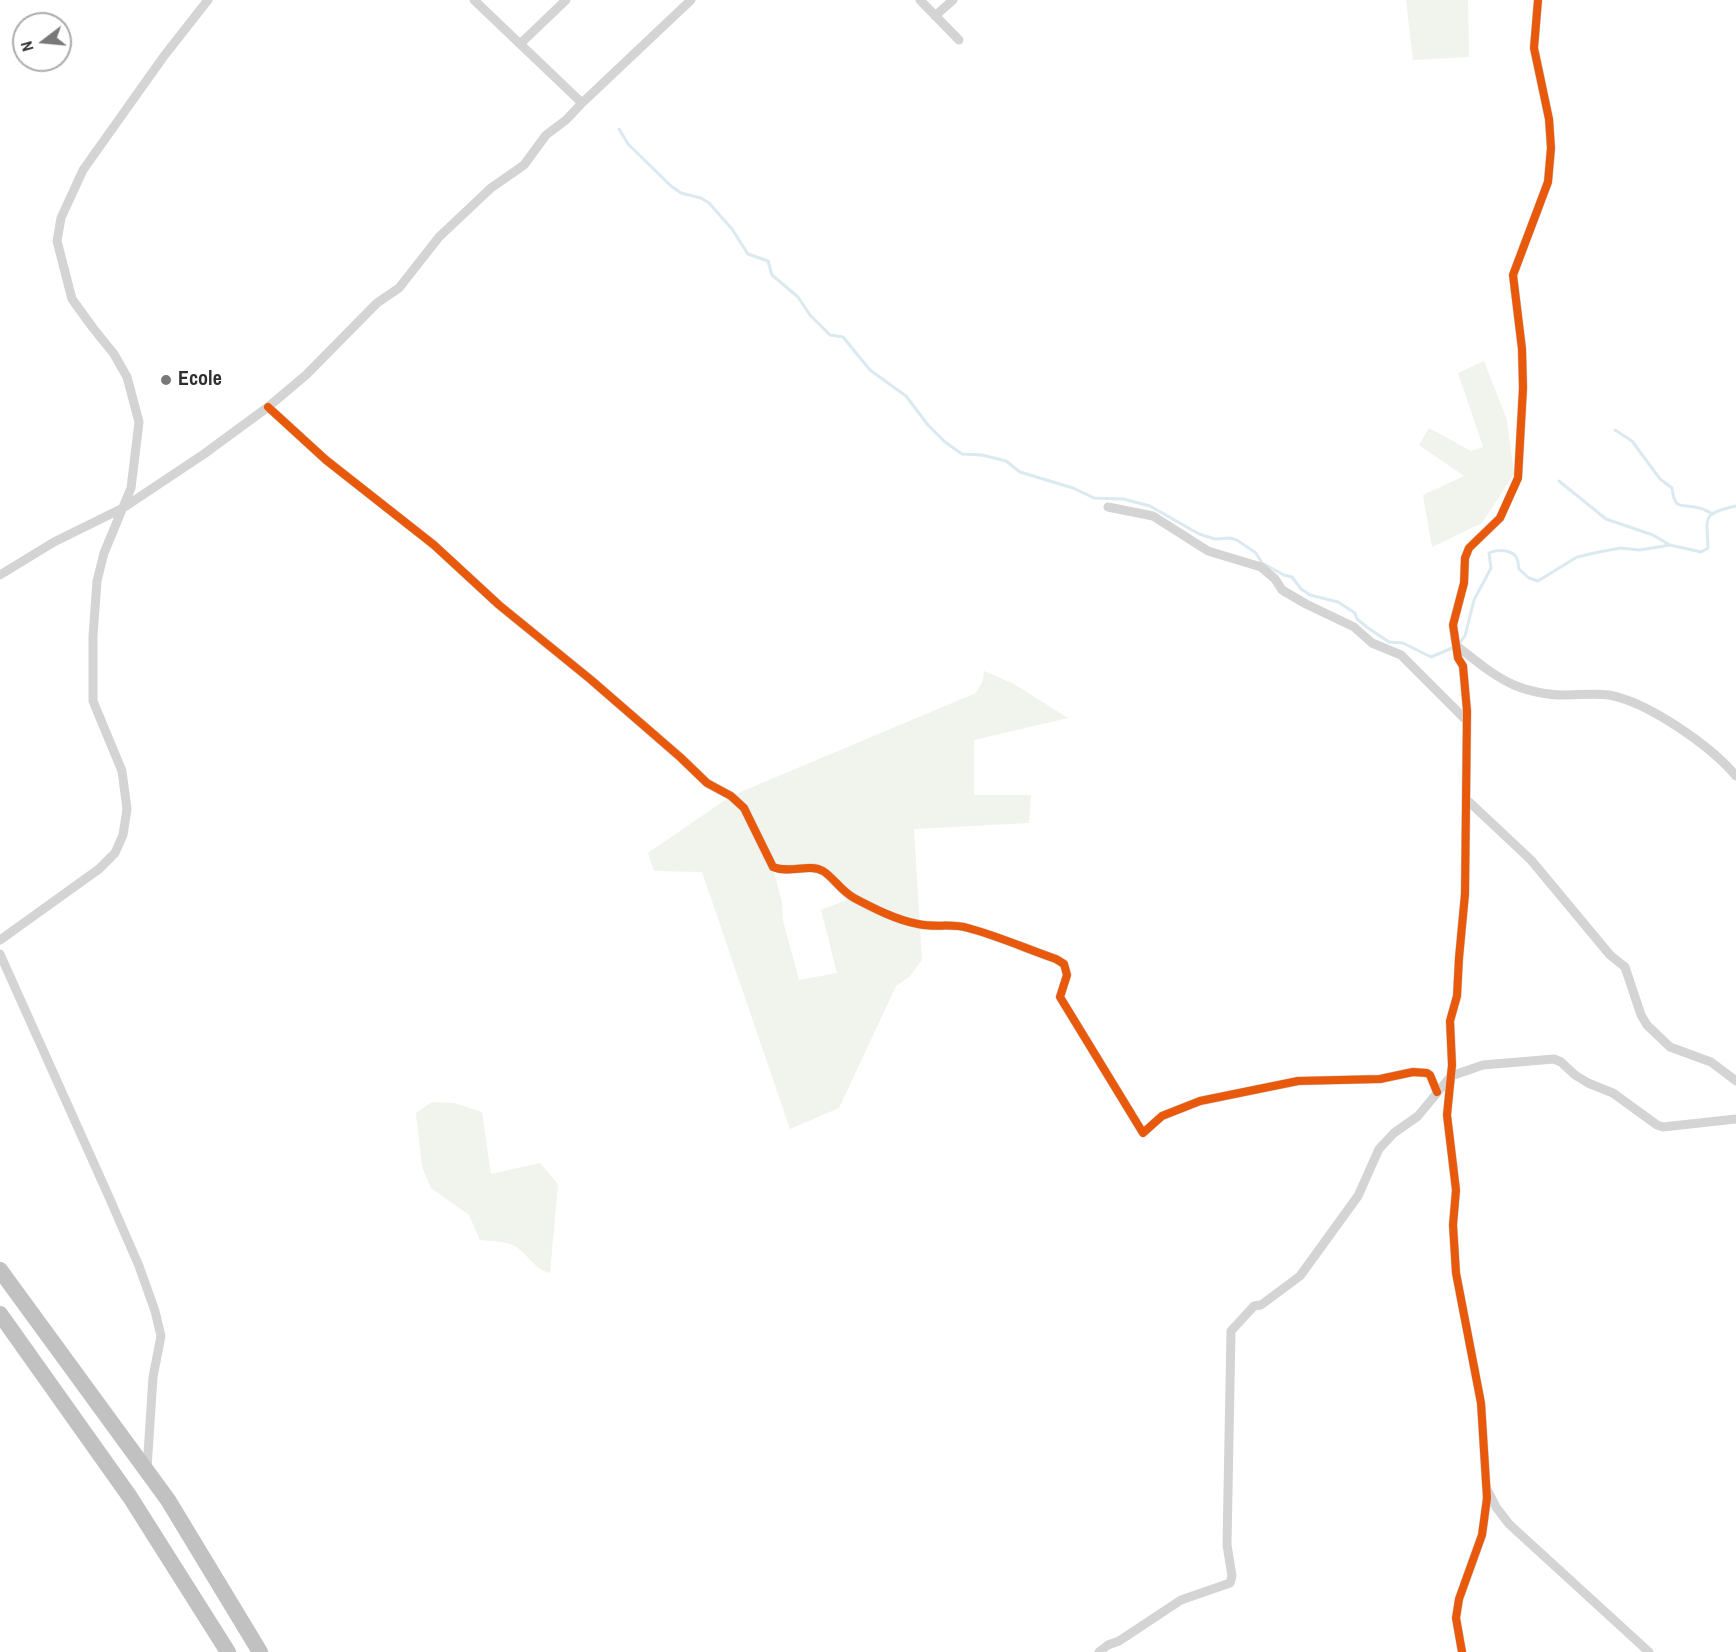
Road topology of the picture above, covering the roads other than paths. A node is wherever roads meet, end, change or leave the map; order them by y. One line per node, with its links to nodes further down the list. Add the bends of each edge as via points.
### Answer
1 (208, 0): 14 (street, via 83,171 61,218 57,241 72,299 127,377 139,422 131,488)
2 (474, 0): 10 (street)
3 (566, 0): 10 (street)
4 (691, 0): 11 (street)
5 (920, 0): 8 (street)
6 (953, 0): 8 (street)
7 (1538, 0): 16 (street, via 1534,48 1551,148 1548,182 1513,275 1522,378 1518,478 1500,518 1469,548 1453,625)
8 (936, 16): 9 (street)
9 (959, 40)
10 (520, 44): 11 (street)
11 (582, 103): 12 (street, via 546,135 524,165 491,188 439,237 399,288 377,303)
12 (268, 408): 14 (street); 24 (street, via 326,460 434,545 707,783 731,796 744,808 773,867 781,871 815,868 853,898 892,916 918,925 969,928 1064,964 1067,975 1060,997 1143,1132 1162,1116 1200,1101 1298,1081 1380,1079 1427,1073)
13 (1108, 507): 17 (street, via 1153,516 1208,551 1261,567 1282,590 1401,656)
14 (123, 508): 15 (street, via 54,542); 20 (street, via 96,581 92,685 93,701 122,771 127,809 123,835 115,853 99,869)
15 (0, 575)
16 (1456, 646): 17 (street, via 1463,666); 18 (street, via 1514,685 1561,695 1611,696 1640,706 1693,737)
17 (1467, 721): 19 (street)
18 (1736, 776)
19 (1466, 799): 22 (street, via 1466,894 1457,996 1450,1021); 23 (street, via 1531,860 1610,955 1625,967 1647,1025 1670,1047 1711,1062)
20 (0, 940)
21 (0, 954): 28 (street, via 139,1266 155,1311 160,1336 153,1377)
22 (1451, 1076): 24 (street); 25 (street, via 1483,1065 1554,1059 1663,1127); 29 (street, via 1447,1115 1456,1190 1456,1273 1480,1403)
23 (1736, 1081)
24 (1437, 1092): 32 (street, via 1418,1116 1379,1149 1358,1196 1300,1276 1254,1306 1231,1331 1227,1545 1230,1582 1181,1600)
25 (1736, 1119)
26 (0, 1270): 28 (highway)
27 (0, 1314): 30 (highway, via 130,1497)
28 (147, 1471): 31 (highway)
29 (1486, 1486): 33 (street, via 1482,1535 1456,1618); 34 (street, via 1509,1524)
30 (228, 1652)
31 (260, 1652)
32 (1099, 1652)
33 (1462, 1652)
34 (1649, 1652)

